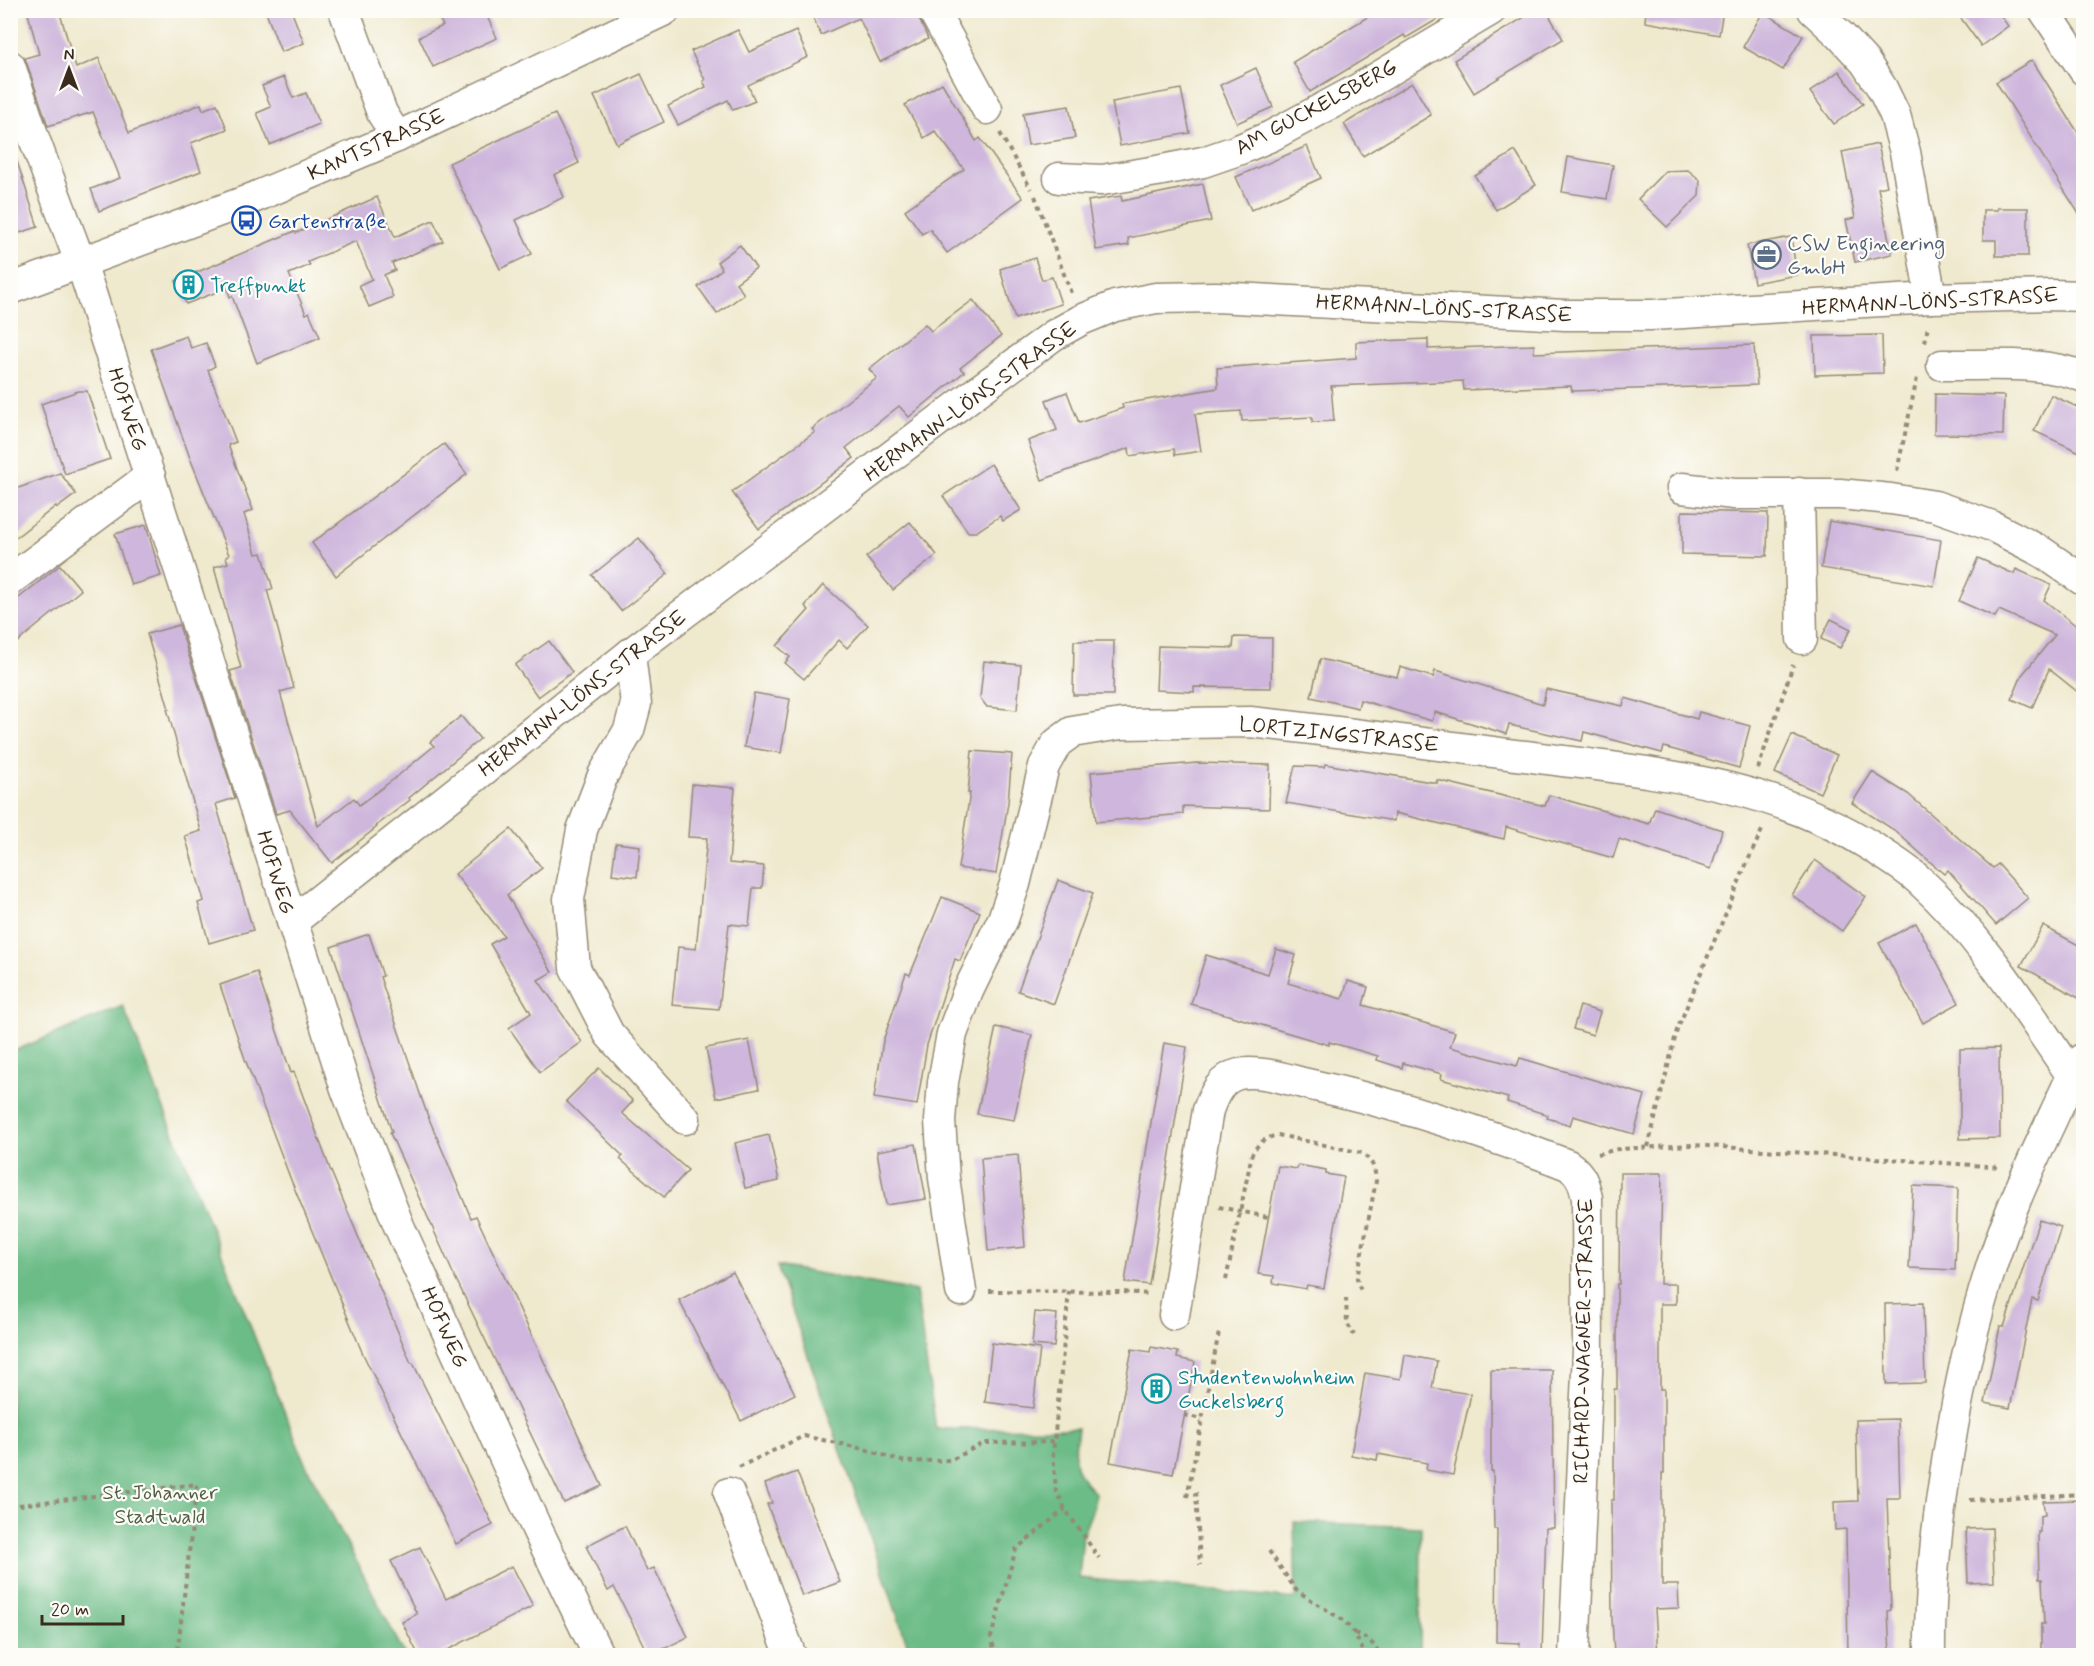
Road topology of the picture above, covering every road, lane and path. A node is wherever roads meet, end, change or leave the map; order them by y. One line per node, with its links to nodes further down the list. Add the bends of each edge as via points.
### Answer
1 (344, 10): 10 (street, via 382,113)
2 (665, 10): 10 (street, KANTSTRASSE)
3 (933, 10): 9 (street)
4 (1491, 10): 11 (street, AM GUCKELSBERG, via 1360,88 1238,150 1203,162 1102,180)
5 (1813, 10): 15 (street, via 1865,62 1894,115 1905,152)
6 (2044, 10): 8 (street)
7 (10, 66): 12 (street, HOFWEG)
8 (2084, 70)
9 (987, 109): 16 (path, via 1039,204)
10 (397, 137): 12 (street, KANTSTRASSE, via 246,201)
11 (1059, 178)
12 (81, 264): 13 (street, KANTSTRASSE); 19 (street, HOFWEG)
13 (10, 289)
14 (2084, 296): 15 (street, HERMANN-LÖNS-STRASSE)
15 (1932, 298): 16 (street, HERMANN-LÖNS-STRASSE, via 1651,315 1565,315 1215,297 1156,298 1115,306); 17 (path)
16 (1081, 320): 26 (street, HERMANN-LÖNS-STRASSE, via 970,396)
17 (1928, 365): 18 (street, via 2027,366); 22 (path)
18 (2084, 377)
19 (150, 476): 23 (street); 28 (street, HOFWEG)
20 (1682, 488): 21 (street, via 1734,494)
21 (1799, 493): 22 (street); 25 (street)
22 (1891, 499): 24 (street, via 1935,506 1992,526 2042,552)
23 (10, 580)
24 (2084, 581)
25 (1802, 639): 27 (path, via 1776,709)
26 (630, 654): 28 (street, HERMANN-LÖNS-STRASSE); 30 (street, via 636,704 629,730 603,775 582,830 569,899 576,968 609,1034)
27 (1764, 796): 29 (street, LORTZINGSTRASSE, via 1852,834 1918,879 1988,954); 31 (path, via 1746,865 1677,1030); 38 (street, LORTZINGSTRASSE, via 1677,776 1250,722 1121,724 1072,732 1057,743 1044,766 1003,919 952,1034 940,1121 944,1178)
28 (292, 922): 61 (street, HOFWEG, via 346,1089 399,1226)
29 (2078, 1067): 32 (street)
30 (685, 1119)
31 (1647, 1147): 32 (path, via 1694,1145); 33 (path, via 1604,1151)
32 (2029, 1169): 53 (street, via 1971,1332)
33 (1577, 1172): 34 (street, RICHARD-WAGNER-STRASSE, via 1568,1165 1483,1133 1407,1110 1259,1074 1238,1074 1222,1083 1208,1110); 66 (street, RICHARD-WAGNER-STRASSE, via 1587,1198 1588,1351)
34 (1194, 1201): 35 (path); 43 (street, RICHARD-WAGNER-STRASSE)
35 (1241, 1211): 36 (path); 37 (path); 40 (path, via 1252,1154 1268,1137 1362,1153 1375,1168 1376,1181 1357,1278)
36 (1268, 1217)
37 (1226, 1280)
38 (961, 1291): 39 (path)
39 (1069, 1291): 41 (path); 48 (path)
40 (1362, 1291)
41 (1123, 1292)
42 (1346, 1298): 45 (path, via 1347,1323)
43 (1174, 1315)
44 (1219, 1332): 47 (path)
45 (1353, 1335)
46 (1184, 1415): 47 (path)
47 (1202, 1419): 52 (path)
48 (1054, 1442): 49 (path, via 984,1443 951,1460 905,1462 804,1436); 55 (path, via 1056,1490)
49 (730, 1482): 62 (street)
50 (1196, 1492): 58 (path)
51 (2084, 1494): 53 (path)
52 (1187, 1497)
53 (1940, 1502): 67 (street)
54 (10, 1506): 60 (path, via 197,1484)
55 (1065, 1509): 57 (path); 63 (path, via 1016,1549 991,1637)
56 (1269, 1551): 59 (path, via 1296,1590 1330,1610)
57 (1099, 1558)
58 (1200, 1565)
59 (1354, 1633): 64 (path); 65 (path, via 1367,1638)
60 (177, 1656)
61 (599, 1656)
62 (791, 1656)
63 (996, 1656)
64 (1366, 1656)
65 (1380, 1656)
66 (1574, 1656)
67 (1930, 1656)

